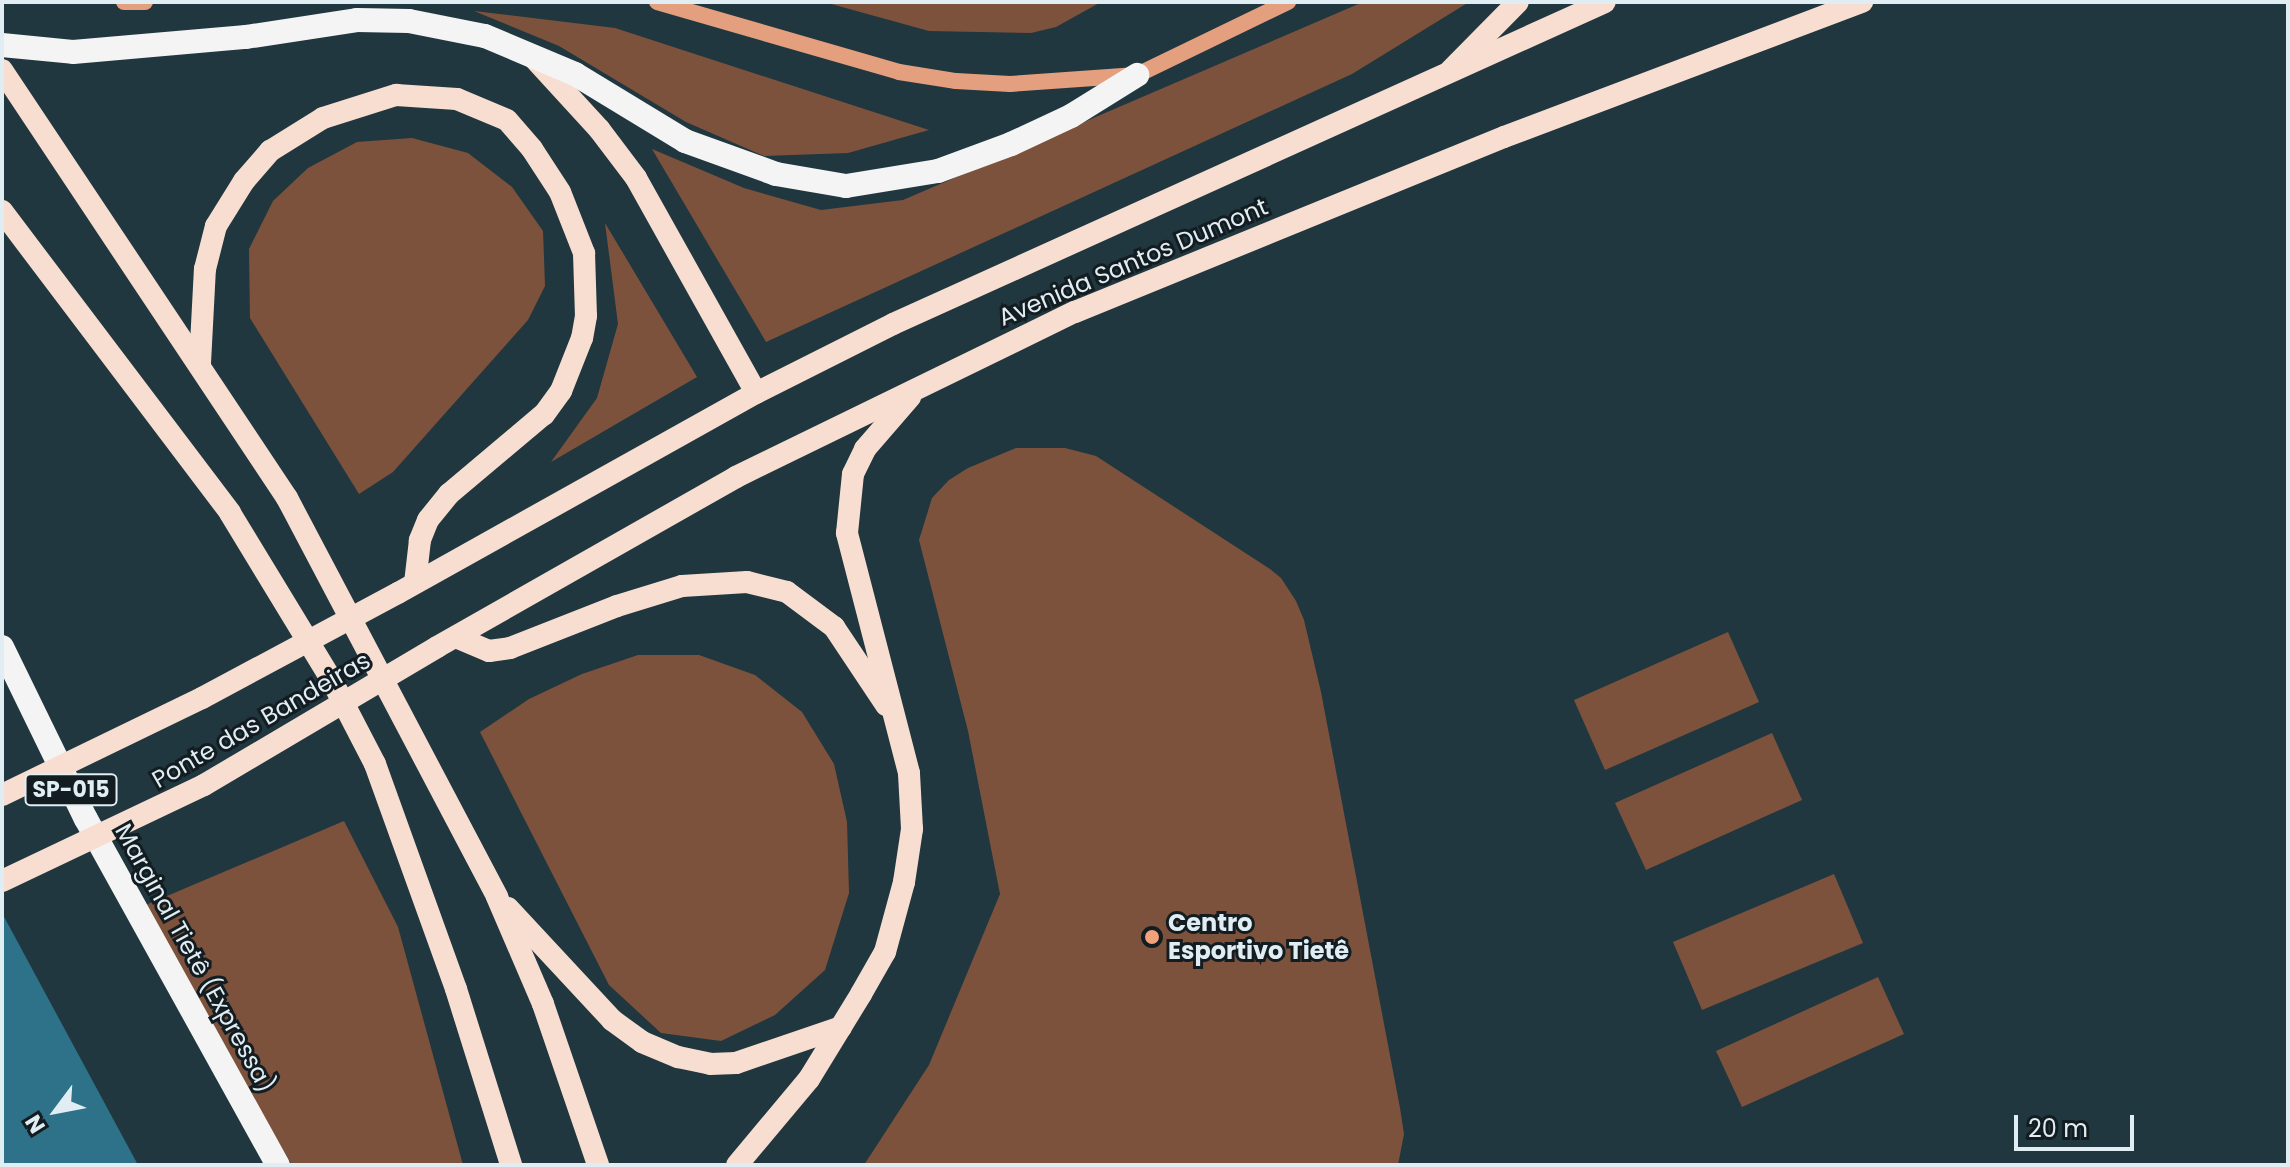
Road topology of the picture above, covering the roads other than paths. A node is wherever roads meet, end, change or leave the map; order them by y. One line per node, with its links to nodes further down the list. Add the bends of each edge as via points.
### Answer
1 (124, 2): 2 (main road)
2 (145, 2)
3 (657, 2): 11 (main road, via 899,72 956,81 1010,84)
4 (1288, 2): 11 (main road)
5 (1518, 2): 12 (highway)
6 (1605, 2): 12 (highway, Avenida Santos Dumont)
7 (1862, 2): 15 (highway, Avenida Santos Dumont, via 1490,142 1075,312)
8 (2, 45): 9 (highway, via 73,52 357,20 409,21 485,36)
9 (532, 56): 11 (highway, via 575,74 685,141 776,174 846,186 938,171 1011,144 1071,116); 16 (highway, via 636,178)
10 (2, 70): 14 (highway)
11 (1137, 75)
12 (1446, 77): 16 (highway, Avenida Santos Dumont, via 893,324)
13 (2, 211): 26 (highway, via 230,513 332,681 380,778 456,989)
14 (200, 363): 17 (highway, via 205,269 216,226 270,151 323,118 396,95 457,99 507,120 560,192 584,253 582,338 561,391 544,414 449,494 428,520); 23 (highway, via 287,498)
15 (929, 380): 18 (highway, Avenida Santos Dumont, via 736,477); 20 (highway, via 896,409 865,449 853,474 847,533)
16 (756, 393): 17 (highway, Avenida Santos Dumont)
17 (407, 588): 21 (highway, Ponte das Bandeiras, bridge, via 189,705)
18 (447, 642): 20 (highway, via 489,651 510,648 682,586 747,582 787,592 834,627); 22 (highway, Ponte das Bandeiras, bridge, via 191,792)
19 (2, 647): 25 (highway, Marginal Tietê (Expressa) / SP-015, via 86,819)
20 (898, 726): 24 (highway, via 909,773 912,829 904,882 885,952)
21 (2, 795)
22 (2, 881)
23 (497, 897): 24 (highway, via 612,1020 642,1042 678,1057 736,1063); 27 (highway, via 543,1004)
24 (841, 1027): 28 (highway, via 809,1079)
25 (278, 1165)
26 (511, 1165)
27 (598, 1165)
28 (737, 1165)

